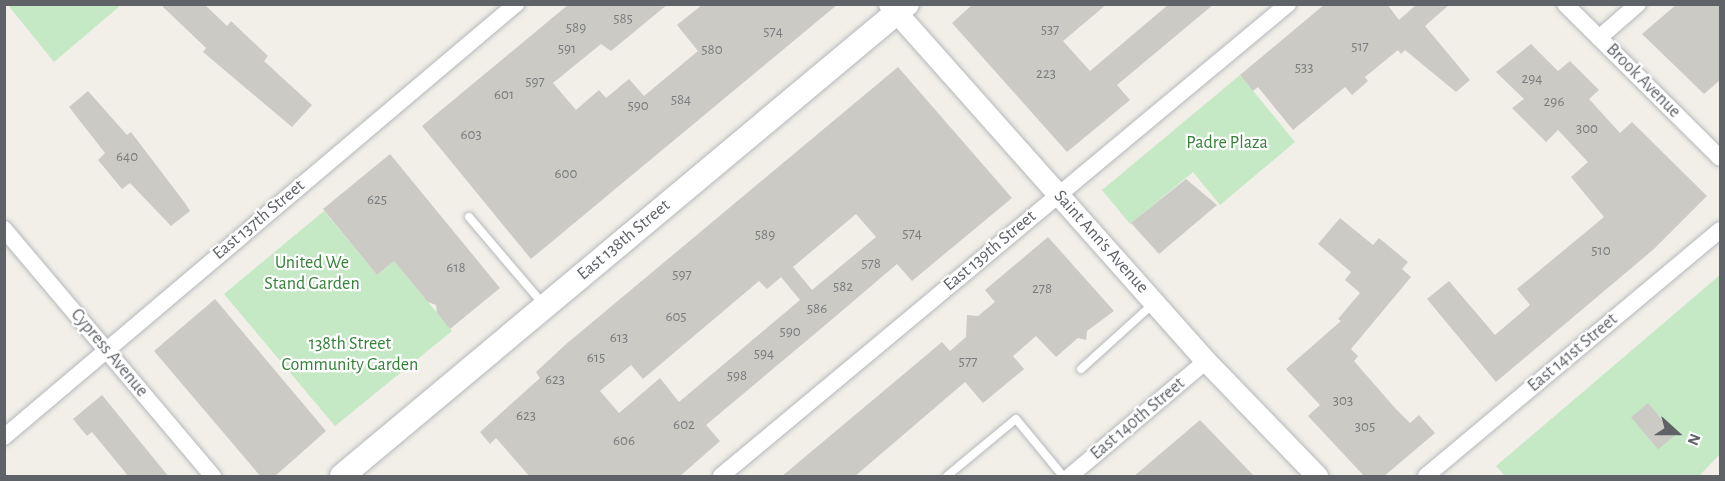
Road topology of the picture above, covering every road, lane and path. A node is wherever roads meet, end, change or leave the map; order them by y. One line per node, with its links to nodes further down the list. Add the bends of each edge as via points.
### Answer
1 (516, 4): 14 (street, East 137th Street)
2 (1288, 4): 8 (street, East 139th Street)
3 (1565, 4): 6 (street, Brook Avenue)
4 (1638, 4): 6 (street)
5 (897, 7): 8 (street, Saint Ann's Avenue); 13 (main road, East 138th Street)
6 (1599, 38): 7 (street, Brook Avenue)
7 (1720, 158)
8 (1058, 195): 12 (street, Saint Ann's Avenue); 20 (street, East 139th Street)
9 (469, 217): 13 (lane)
10 (4, 229): 14 (street, Cypress Avenue)
11 (1720, 230): 25 (street, East 141st Street)
12 (1155, 303): 15 (street, Saint Ann's Avenue); 16 (lane)
13 (545, 306): 19 (main road, East 138th Street)
14 (106, 349): 17 (street, East 137th Street); 18 (street, Cypress Avenue)
15 (1206, 361): 23 (street, East 140th Street); 24 (street, Saint Ann's Avenue)
16 (1081, 369)
17 (4, 436)
18 (213, 477)
19 (342, 477)
20 (721, 477)
21 (947, 477): 22 (lane, via 1016,419)
22 (1063, 477)
23 (1070, 477)
24 (1317, 477)
25 (1426, 477)

